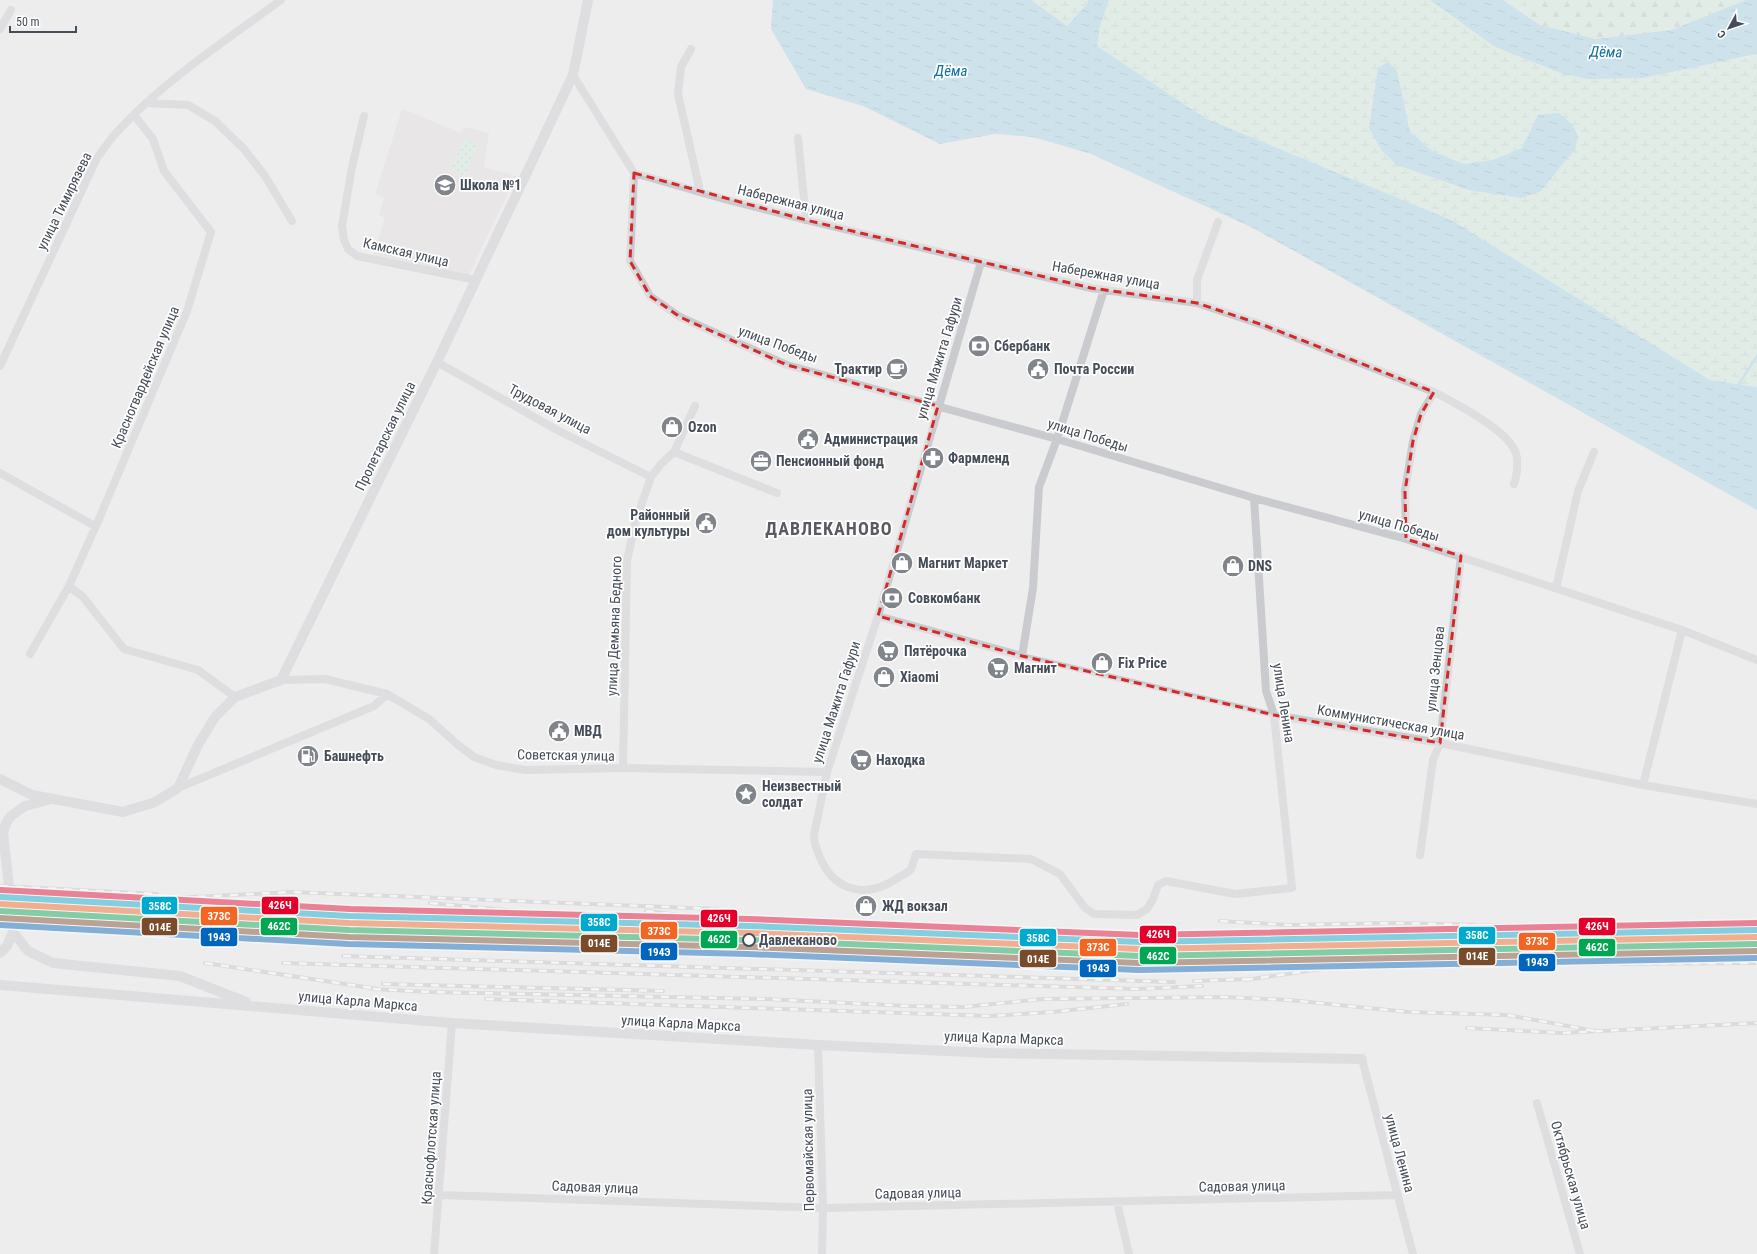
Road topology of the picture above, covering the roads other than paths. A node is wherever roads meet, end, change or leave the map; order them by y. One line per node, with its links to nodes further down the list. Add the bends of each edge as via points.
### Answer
1 (281, 0): 7 (street, улица Тимирязева, via 184,71)
2 (588, 0): 6 (street, Пролетарская улица)
3 (11, 10): 4 (street)
4 (0, 29)
5 (691, 49): 12 (street, via 681,67 678,94)
6 (573, 76): 11 (street); 17 (street, Пролетарская улица)
7 (146, 103): 8 (street, улица Тимирязева); 14 (street, via 188,105 215,121 265,176)
8 (134, 115): 21 (street, улица Тимирязева, via 97,158); 33 (street, Красногвардейская улица, via 153,139 164,171 211,232 187,311)
9 (364, 116): 17 (street, Камская улица, via 342,226 348,249 357,256)
10 (798, 138): 13 (street)
11 (634, 173): 12 (street, Набережная улица); 24 (street, улица Победы, via 630,261 650,296 680,317 787,365)
12 (700, 191): 13 (street, Набережная улица)
13 (806, 220): 16 (street, Набережная улица)
14 (292, 221)
15 (1218, 222): 19 (street, via 1197,280)
16 (981, 262): 18 (street, Набережная улица); 24 (street, улица Мажита Гафури)
17 (476, 280): 20 (street, Пролетарская улица)
18 (1104, 290): 19 (street, Набережная улица); 25 (street)
19 (1197, 303): 22 (street, Набережная улица, via 1266,326)
20 (437, 362): 29 (street, Трудовая улица, via 554,428); 43 (street, Пролетарская улица)
21 (0, 366)
22 (1434, 392): 30 (street, Набережная улица, via 1460,405 1504,434 1516,453); 34 (street, via 1421,414 1413,441 1405,491)
23 (695, 406): 26 (street, улица Демьяна Бедного)
24 (938, 406): 25 (street, улица Победы); 38 (street, улица Мажита Гафури)
25 (1057, 438): 32 (street, улица Победы); 41 (street, via 1039,487 1033,588)
26 (674, 452): 29 (street, улица Демьяна Бедного); 31 (street)
27 (1594, 452): 37 (street, via 1578,491)
28 (0, 473): 33 (street)
29 (652, 477): 48 (street, улица Демьяна Бедного, via 636,520 627,560)
30 (1514, 484)
31 (777, 493)
32 (1254, 498): 34 (street, улица Победы); 46 (street, улица Ленина, via 1266,691)
33 (95, 526): 36 (street, Красногвардейская улица)
34 (1406, 539): 35 (street, улица Победы)
35 (1461, 556): 37 (street, улица Победы); 47 (street, улица Зенцова)
36 (69, 586): 40 (street, Красногвардейская улица); 45 (street, via 83,597 124,649 198,670)
37 (1556, 588): 39 (street, улица Победы)
38 (878, 616): 41 (street); 49 (street, улица Мажита Гафури)
39 (1682, 630): 42 (street, улица Победы); 51 (street)
40 (30, 654)
41 (1022, 656): 46 (street, Коммунистическая улица)
42 (1757, 660)
43 (281, 680): 44 (street, Советская улица, via 325,679); 45 (street)
44 (387, 694): 48 (street, Советская улица, via 429,719 474,757 496,765 525,770); 52 (street, via 374,706)
45 (235, 697): 52 (street, via 215,717 198,745)
46 (1274, 715): 47 (street, Коммунистическая улица); 57 (street, улица Ленина)
47 (1440, 743): 51 (street, Коммунистическая улица); 55 (street, улица Зенцова, via 1433,760)
48 (623, 768): 49 (street, Советская улица)
49 (827, 772): 57 (street, улица Мажита Гафури, via 814,843 823,865 833,879 853,890 883,887 911,869 916,854 1031,859 1060,874 1085,908 1094,914 1137,915 1147,909 1158,884 1166,881 1235,894)
50 (0, 779): 53 (street, via 32,795)
51 (1643, 785): 54 (street, Коммунистическая улица)
52 (178, 788): 53 (street, via 155,802 123,812)
53 (52, 799): 56 (street, via 25,806 11,816 2,833 8,877)
54 (1757, 804)
55 (1420, 855)
56 (0, 861)
57 (1292, 888)
58 (0, 953): 60 (street, via 7,946 13,932 28,951 53,963 180,976)
59 (0, 985): 60 (street, улица Карла Маркса)
60 (257, 1006): 61 (street, улица Карла Маркса)
61 (452, 1023): 62 (street, улица Карла Маркса); 65 (street, Краснофлотская улица)
62 (818, 1045): 63 (street, улица Карла Маркса, via 990,1053); 68 (street, Первомайская улица)
63 (1362, 1059): 66 (street, улица Ленина)
64 (1537, 1104): 73 (street, Октябрьская улица)
65 (440, 1195): 68 (street, Садовая улица); 69 (street, Краснофлотская улица)
66 (1397, 1195): 67 (street, Садовая улица); 72 (street, улица Ленина)
67 (1117, 1202): 68 (street, Садовая улица); 71 (street)
68 (823, 1208): 70 (street, Первомайская улица)
69 (434, 1254)
70 (822, 1254)
71 (1129, 1254)
72 (1413, 1254)
73 (1580, 1254)

